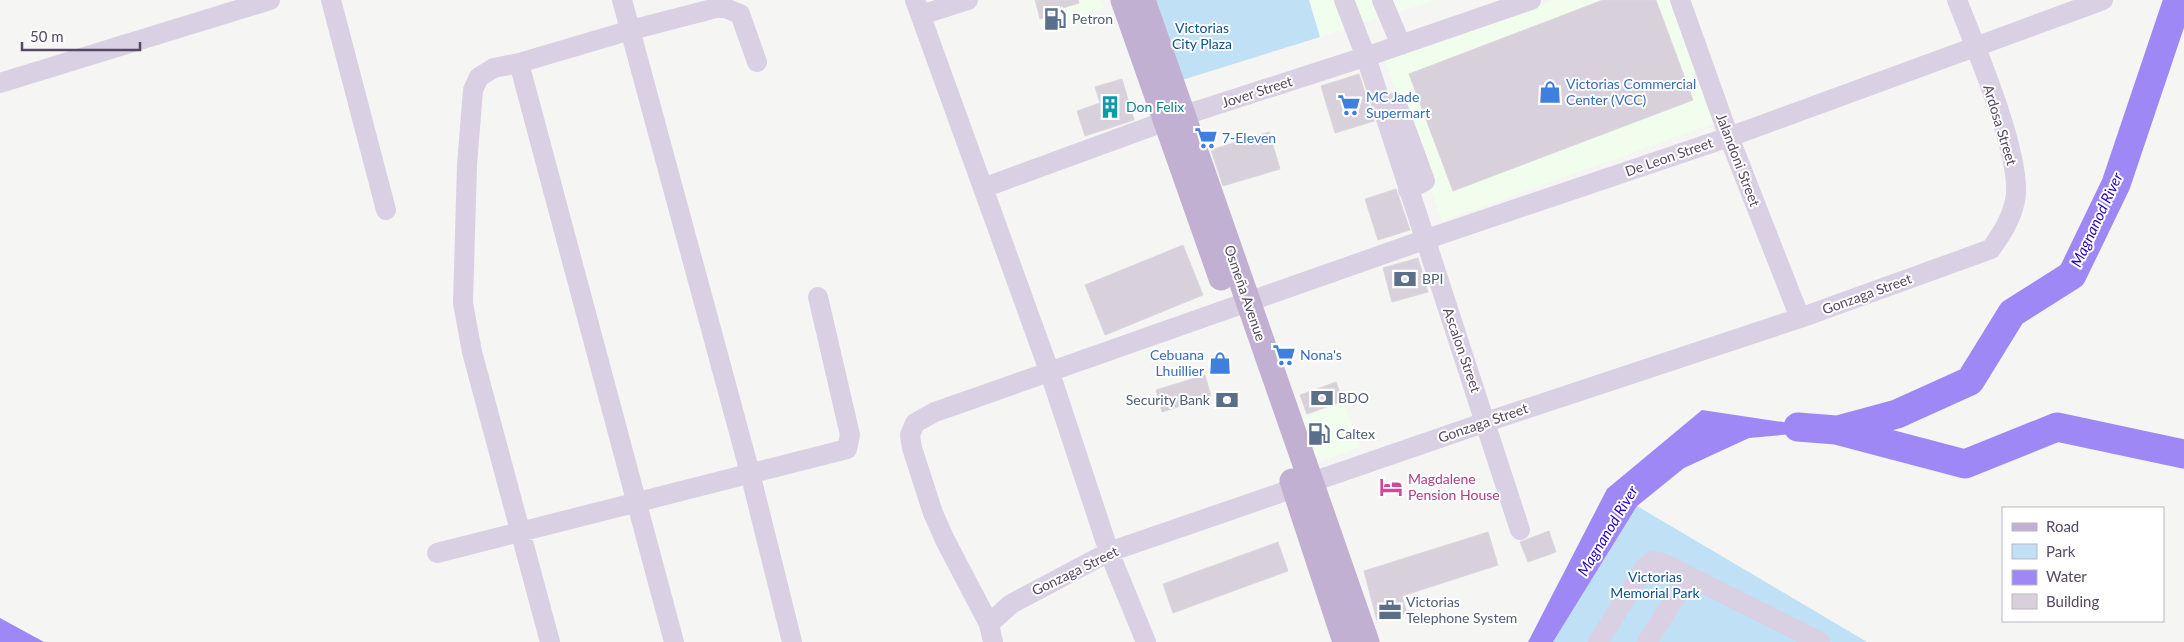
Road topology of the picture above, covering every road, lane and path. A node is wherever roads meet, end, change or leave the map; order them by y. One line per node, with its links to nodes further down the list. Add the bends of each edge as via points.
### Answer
1 (270, 0): 20 (street)
2 (331, 0): 24 (street)
3 (622, 0): 14 (street)
4 (968, 0): 13 (street)
5 (1123, 0): 21 (main road, Osmeña Avenue)
6 (1143, 0): 21 (main road, Osmeña Avenue)
7 (1344, 0): 17 (street, Ascalon Street)
8 (1382, 0): 15 (street)
9 (1531, 0): 15 (street, Jover Street)
10 (1680, 0): 22 (street, Jalandoni Street)
11 (1957, 0): 16 (street, Ardosa Street)
12 (2103, 0): 16 (street, De Leon Street)
13 (918, 7): 23 (street)
14 (631, 30): 18 (street, via 716,8 735,10 740,14); 19 (street); 32 (street)
15 (1401, 45): 17 (street, Jover Street)
16 (1974, 46): 22 (street, De Leon Street); 26 (street, Ardosa Street, via 2014,165 2016,200 2008,224)
17 (1366, 57): 21 (street, Jover Street); 25 (street, Ascalon Street)
18 (757, 62)
19 (519, 63): 34 (street); 36 (street, via 494,68 479,77 473,90 466,165 463,303 472,352)
20 (0, 83)
21 (1174, 119): 23 (street, Jover Street); 28 (main road, Osmeña Avenue)
22 (1729, 137): 25 (street, De Leon Street); 29 (street, Jalandoni Street)
23 (983, 188): 30 (street)
24 (386, 210)
25 (1424, 240): 28 (street, De Leon Street); 31 (street, Ascalon Street)
26 (1991, 249): 29 (street, Gonzaga Street)
27 (818, 297): 32 (street, via 850,435 847,449)
28 (1240, 306): 30 (street, De Leon Street); 33 (main road, Osmeña Avenue)
29 (1800, 318): 31 (street, Gonzaga Street)
30 (1050, 373): 37 (street); 40 (street, De Leon Street, via 935,412 915,422 910,435 933,513)
31 (1486, 422): 33 (street, Gonzaga Street); 35 (street, Ascalon Street)
32 (750, 473): 34 (street); 43 (street)
33 (1303, 486): 37 (street, Gonzaga Street); 45 (main road, Osmeña Avenue); 46 (main road, Osmeña Avenue)
34 (636, 502): 36 (street); 42 (street)
35 (1520, 530)
36 (521, 532): 38 (street); 41 (street)
37 (1109, 552): 40 (street, Gonzaga Street, via 1011,604); 44 (street)
38 (437, 553)
39 (1689, 576): 47 (street, via 1653,561 1645,567); 48 (street); 49 (street)
40 (991, 633)
41 (550, 642)
42 (674, 642)
43 (792, 642)
44 (1146, 642)
45 (1345, 642)
46 (1367, 642)
47 (1598, 642)
48 (1647, 642)
49 (1820, 642)

